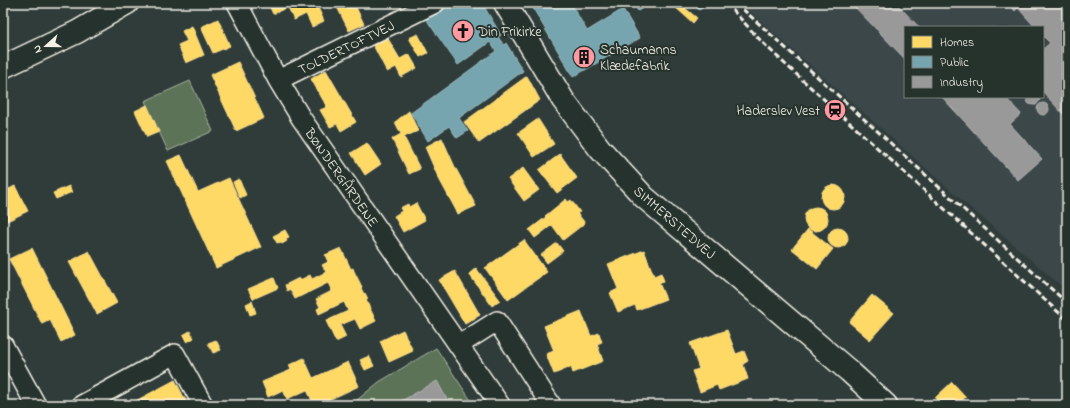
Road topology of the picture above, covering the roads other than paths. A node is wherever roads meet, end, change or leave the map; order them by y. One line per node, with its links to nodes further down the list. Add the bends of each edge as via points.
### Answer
1 (127, 3): 5 (street, via 77,32)
2 (237, 3): 6 (street, BØNDERGÅRDENE)
3 (435, 3): 6 (street, TOLDERTOFTVEJ)
4 (506, 3): 14 (street, SIMMERSTEDVEJ, via 563,100 600,149 644,197)
5 (3, 66)
6 (278, 80): 8 (street, BØNDERGÅRDENE, via 301,118)
7 (3, 345): 9 (street)
8 (458, 345): 12 (street, BØNDERGÅRDENE); 13 (street, via 497,321)
9 (36, 405)
10 (82, 405): 11 (street, via 175,354)
11 (203, 405)
12 (500, 405)
13 (551, 405)
14 (886, 405)

